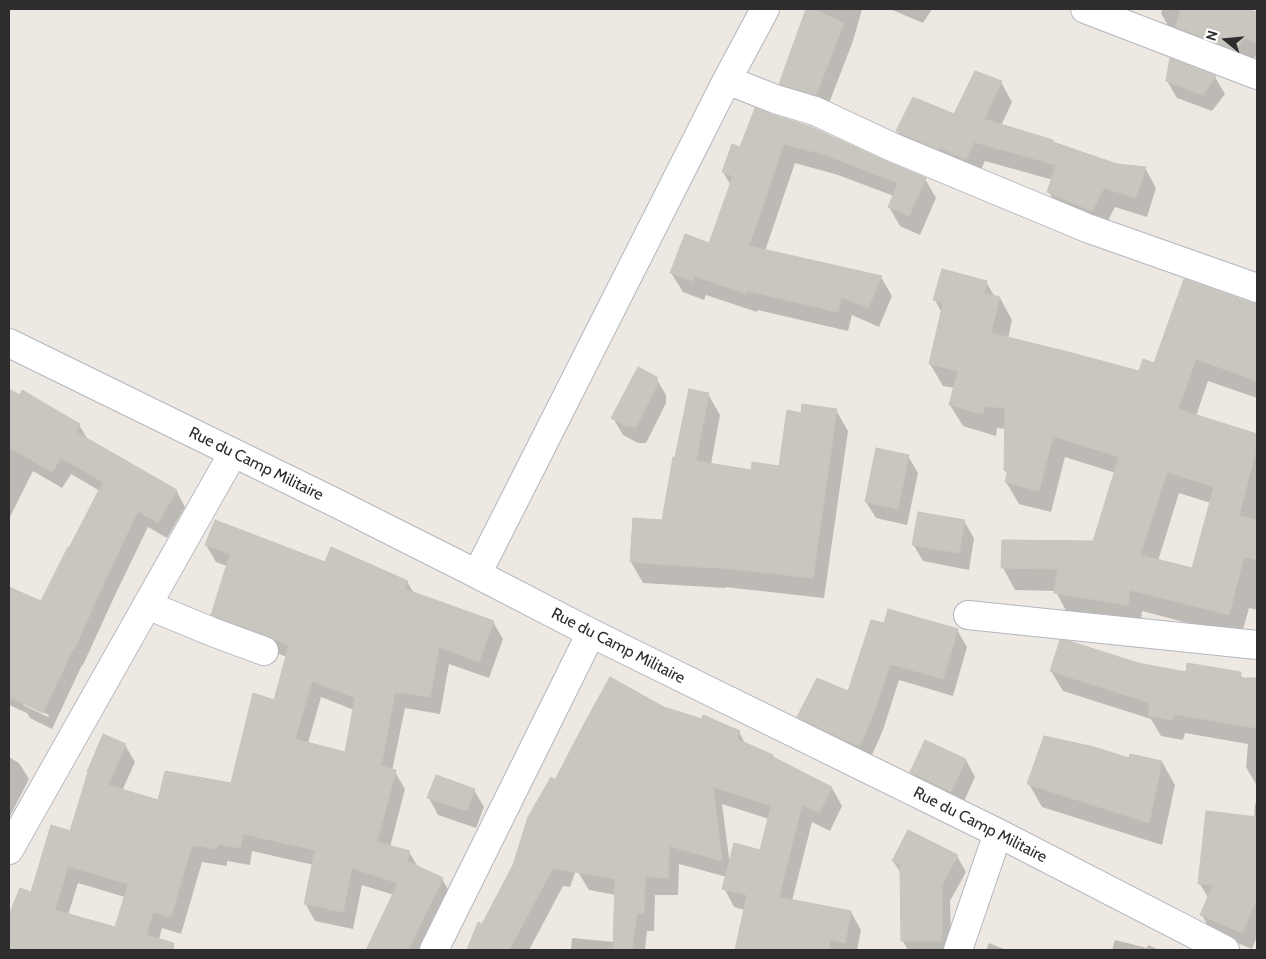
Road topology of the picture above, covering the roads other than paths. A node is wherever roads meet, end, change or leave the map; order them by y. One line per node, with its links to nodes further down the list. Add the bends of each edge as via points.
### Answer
1 (765, 9): 4 (street)
2 (1085, 9): 3 (street)
3 (1257, 75)
4 (727, 80): 5 (street, via 815,111 892,147 1087,228); 8 (street)
5 (1257, 288)
6 (9, 343): 7 (street, Rue du Camp Militaire)
7 (233, 453): 8 (street, Rue du Camp Militaire); 9 (street)
8 (477, 574): 11 (street, Rue du Camp Militaire)
9 (148, 605): 13 (street); 15 (street)
10 (968, 615): 12 (street)
11 (591, 633): 14 (street, Rue du Camp Militaire); 16 (street)
12 (1257, 645)
13 (264, 651)
14 (998, 833): 17 (street); 18 (street, Rue du Camp Militaire)
15 (9, 850)
16 (434, 950)
17 (958, 950)
18 (1225, 950)

